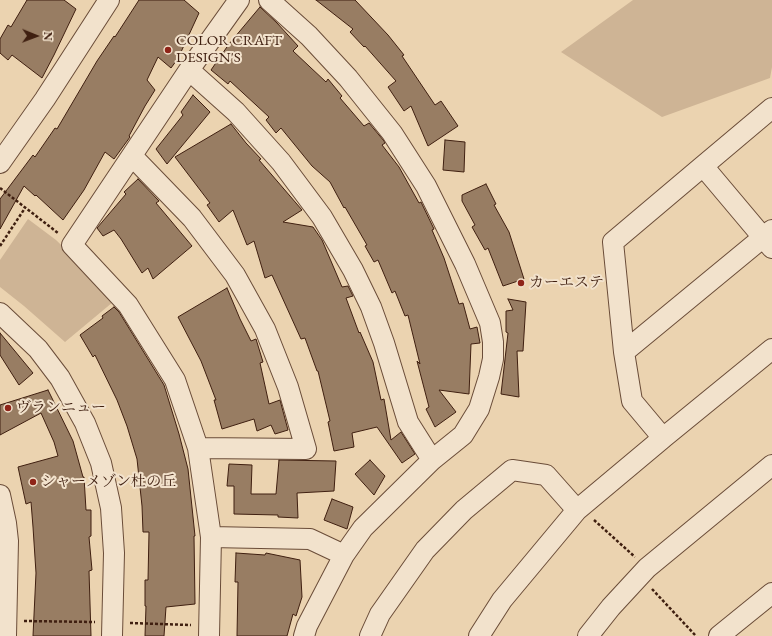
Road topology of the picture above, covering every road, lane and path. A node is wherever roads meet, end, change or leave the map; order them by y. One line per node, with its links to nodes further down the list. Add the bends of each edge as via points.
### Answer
1 (109, 0): 7 (street)
2 (240, 0): 4 (street)
3 (269, 0): 19 (street, via 309,36 392,133 426,186 465,264 490,323 493,359 490,378 479,409 462,434)
4 (189, 70): 6 (street); 19 (street, via 236,112 281,162 322,217 371,307 408,422)
5 (772, 108): 8 (street)
6 (132, 156): 12 (street); 18 (street, via 192,218 235,275 265,329 288,387 306,449)
7 (0, 163)
8 (703, 166): 11 (street); 16 (street, via 613,242)
9 (0, 188): 10 (path)
10 (25, 208): 12 (path); 13 (path)
11 (769, 238): 16 (street)
12 (72, 245): 18 (street, via 128,305 175,380)
13 (0, 246)
14 (0, 313): 27 (street, via 38,349 60,378 85,423 101,463 111,508 114,553)
15 (772, 349): 17 (street)
16 (624, 352): 17 (street, via 632,401)
17 (663, 438): 22 (street)
18 (198, 448): 23 (street)
19 (432, 460): 24 (street, via 363,528)
20 (772, 465): 25 (street)
21 (0, 495): 28 (street, via 8,541)
22 (578, 509): 25 (path); 31 (street, via 546,475 512,470 464,510 425,550 380,614); 32 (street, via 502,600)
23 (211, 536): 24 (street, via 310,539); 29 (street)
24 (344, 555): 30 (street)
25 (643, 572): 33 (street, via 610,607); 34 (path)
26 (772, 593): 35 (street)
27 (113, 627): 28 (path); 29 (path)
28 (7, 628)
29 (210, 631)
30 (304, 636)
31 (370, 636)
32 (479, 636)
33 (588, 636)
34 (696, 636)
35 (720, 636)

